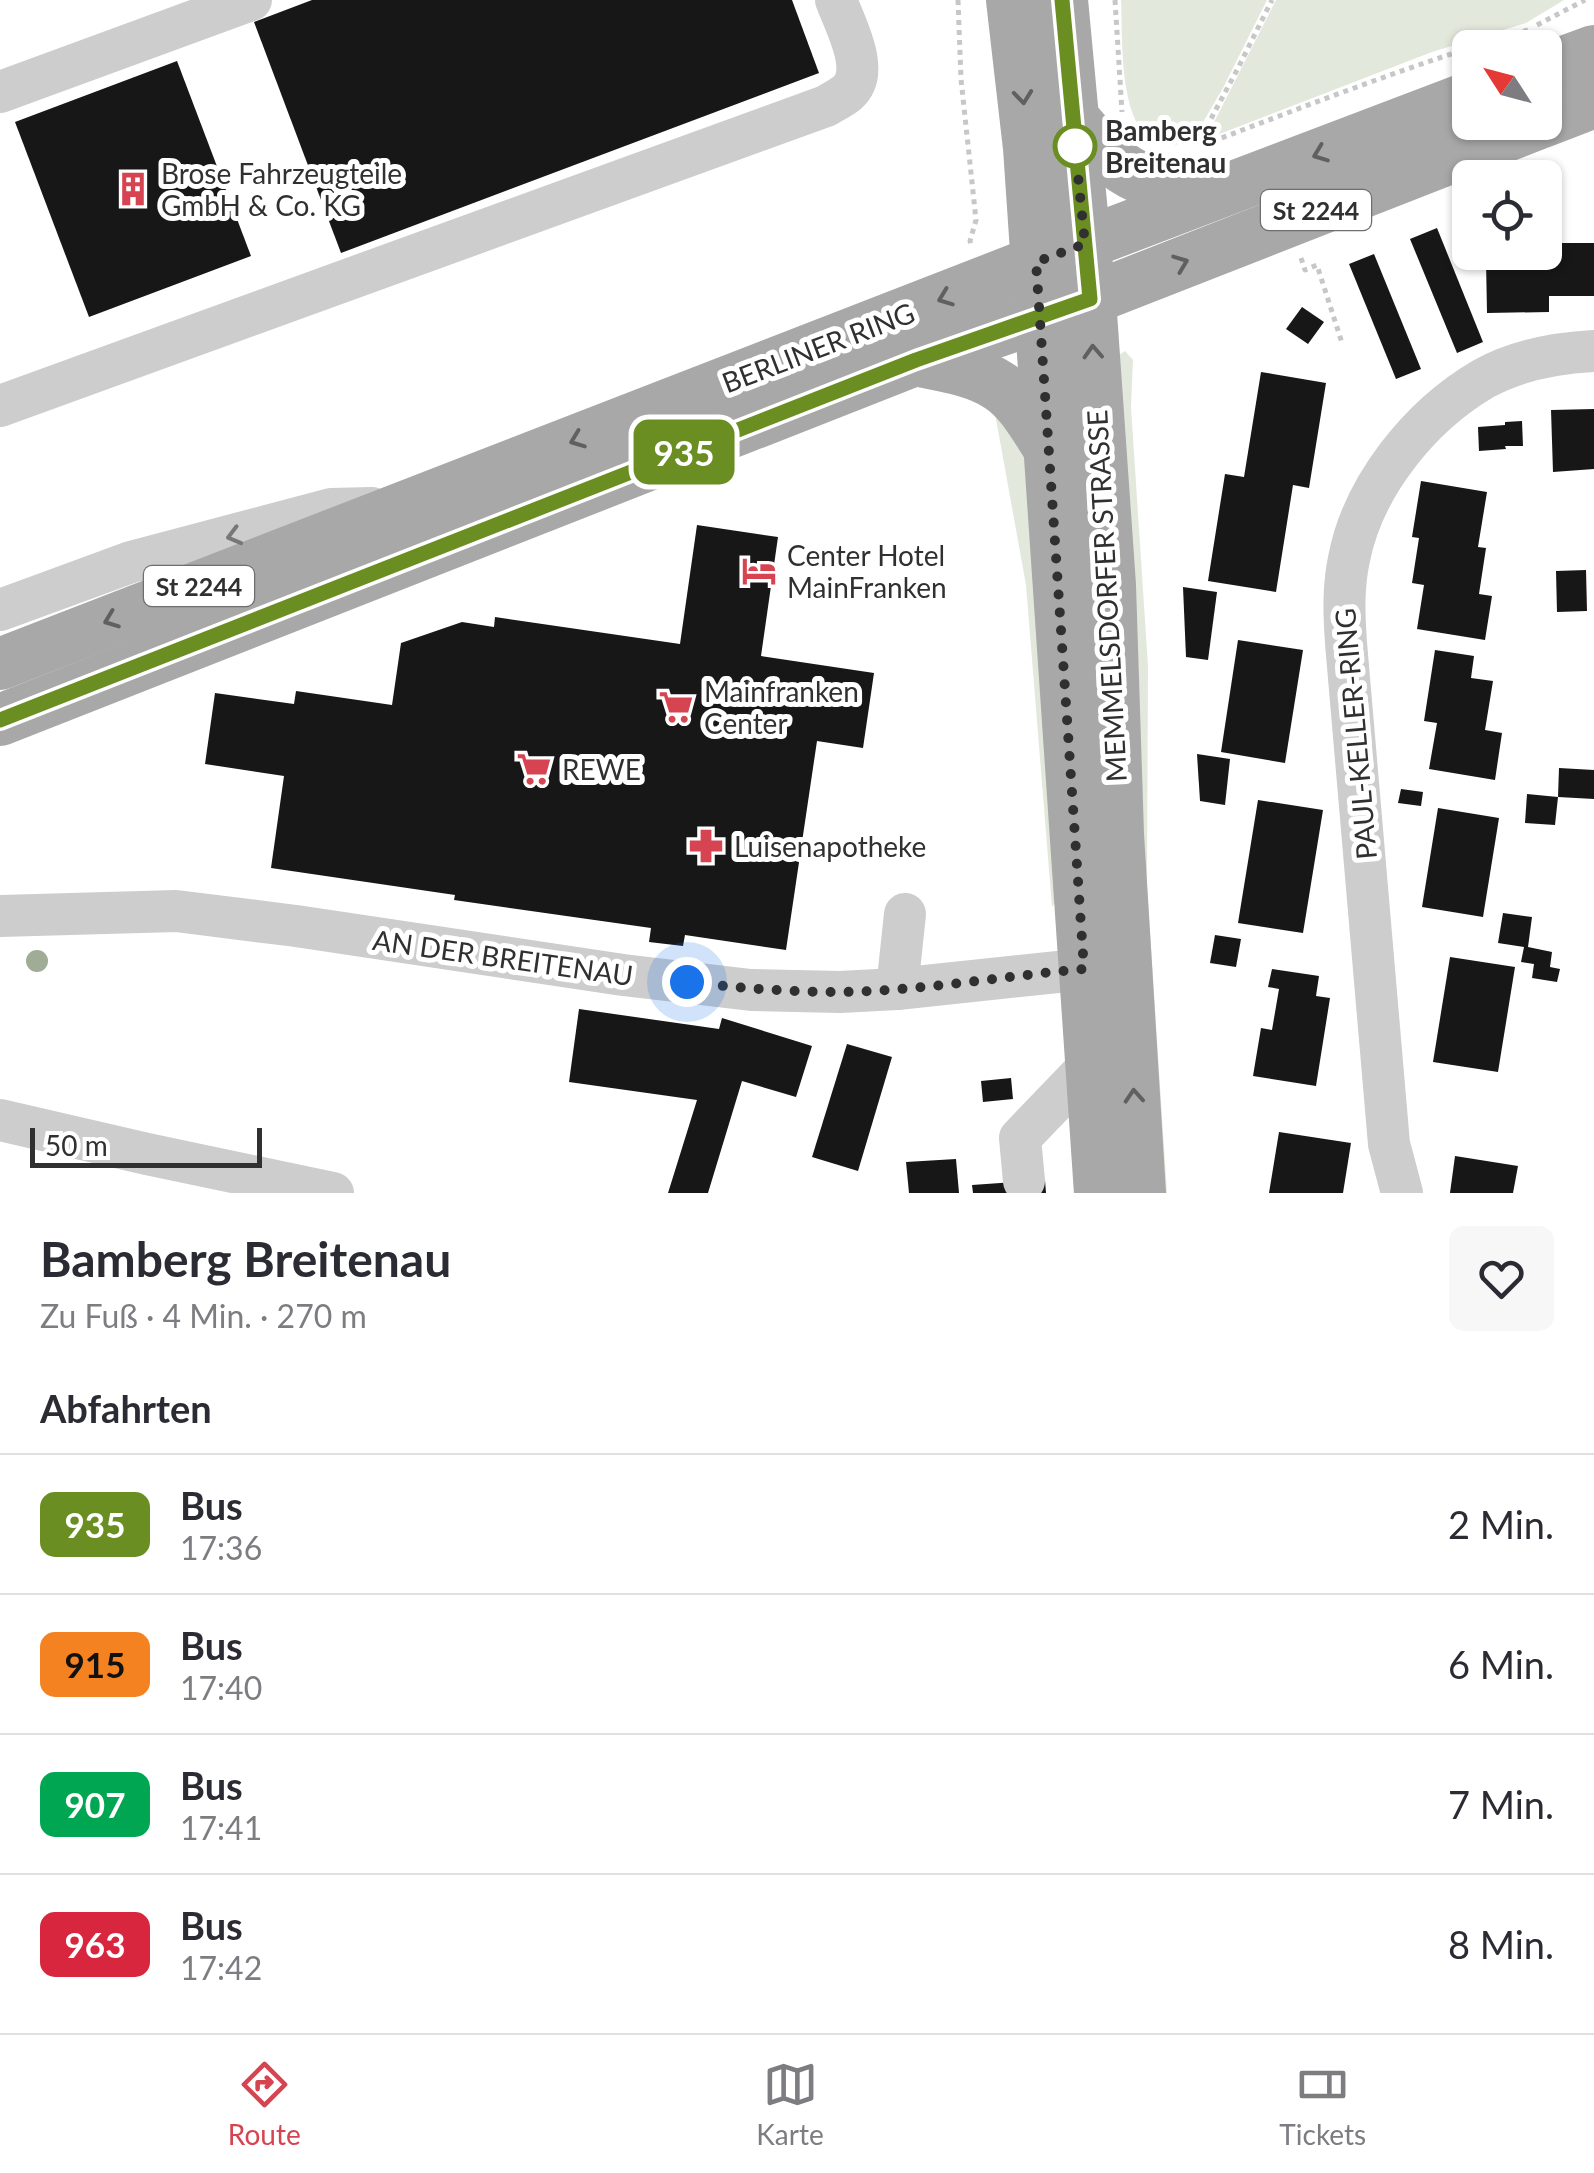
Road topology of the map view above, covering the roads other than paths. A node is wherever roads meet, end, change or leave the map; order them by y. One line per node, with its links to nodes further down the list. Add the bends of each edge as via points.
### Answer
1 (251, 0): 7 (street)
2 (836, 0): 20 (street, via 858,61 856,82 826,106)
3 (1012, 0): 15 (main road, MEMMELSDORFER STRASSE, one-way to 15)
4 (1062, 0): 11 (main road, MEMMELSDORFER STRASSE)
5 (1594, 51): 6 (main road)
6 (1562, 62)
7 (0, 92)
8 (1594, 102): 10 (main road, BERLINER RING / St 2244)
9 (1452, 104): 13 (main road, BERLINER RING / St 2244, one-way to 13)
10 (1562, 115)
11 (1098, 116): 13 (main road, via 1114,162 1138,177); 14 (main road, MEMMELSDORFER STRASSE)
12 (1497, 140): 16 (main road, BERLINER RING / St 2244, one-way to 12)
13 (1225, 191): 14 (main road, BERLINER RING / St 2244)
14 (1085, 244): 15 (main road, BERLINER RING / St 2244); 16 (main road, MEMMELSDORFER STRASSE)
15 (1036, 262): 17 (main road, MEMMELSDORFER STRASSE); 22 (main road, BERLINER RING / St 2244, one-way to 22)
16 (1090, 299): 17 (main road, BERLINER RING / St 2244); 28 (main road, MEMMELSDORFER STRASSE, one-way to 16, via 1118,834 1110,584)
17 (1039, 315): 19 (main road, BERLINER RING / St 2244); 21 (main road, MEMMELSDORFER STRASSE)
18 (1594, 351): 36 (street, PAUL-KELLER-RING, via 1515,365 1453,400 1393,462 1366,506 1349,556 1346,642 1390,1144)
19 (916, 360): 21 (main road, via 999,386); 25 (main road, BERLINER RING / St 2244)
20 (0, 406)
21 (1049, 448): 28 (main road, MEMMELSDORFER STRASSE)
22 (398, 508): 23 (street, one-way to 23, via 331,509 130,562); 24 (main road, BERLINER RING / St 2244, one-way to 24)
23 (0, 610)
24 (0, 664)
25 (0, 720)
26 (905, 914): 29 (street)
27 (0, 916): 29 (street, AN DER BREITENAU, via 176,911 751,990)
28 (1105, 967): 29 (street, AN DER BREITENAU); 30 (main road, MEMMELSDORFER STRASSE); 35 (main road, MEMMELSDORFER STRASSE, one-way to 28)
29 (897, 989)
30 (1091, 1064): 32 (street, via 1020,1138); 34 (main road, MEMMELSDORFER STRASSE)
31 (0, 1120): 33 (street)
32 (1024, 1181)
33 (333, 1193)
34 (1100, 1193)
35 (1140, 1193)
36 (1402, 1193)

